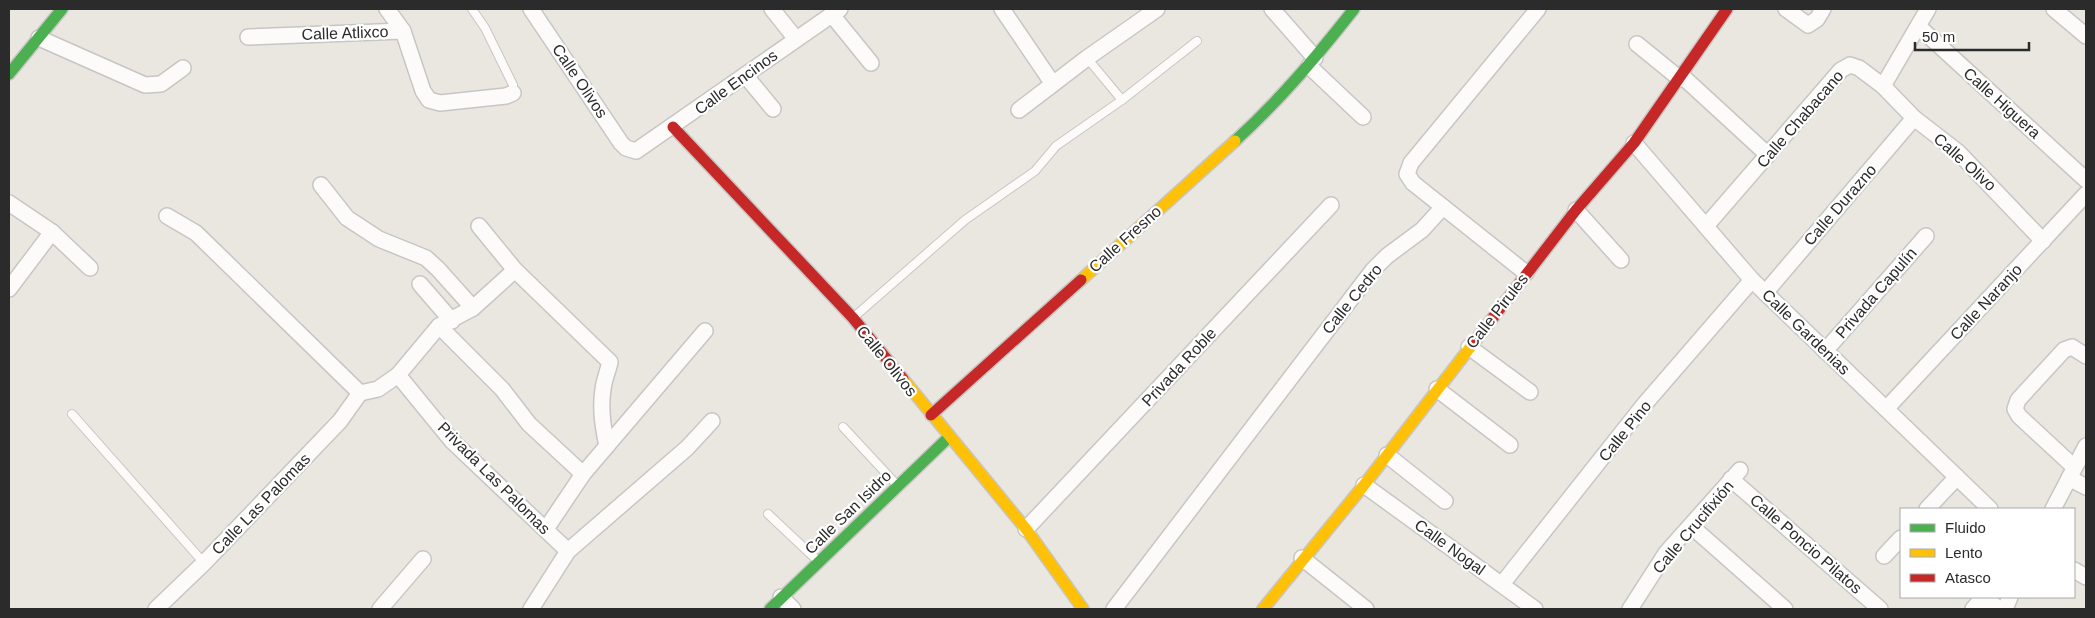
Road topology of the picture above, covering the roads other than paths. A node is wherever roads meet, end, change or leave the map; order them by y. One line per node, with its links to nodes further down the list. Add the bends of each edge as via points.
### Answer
1 (60, 9): 21 (street)
2 (388, 9): 18 (street)
3 (472, 9): 34 (lane, via 513,85)
4 (531, 9): 42 (street, Calle Olivos, via 621,143)
5 (772, 9): 22 (street)
6 (1002, 9): 32 (street)
7 (1157, 9): 25 (street)
8 (1272, 9): 26 (street)
9 (1354, 9): 26 (street, Calle Fresno)
10 (1538, 9): 49 (street, via 1408,169 1408,179)
11 (1727, 9): 31 (street, Calle Pirules)
12 (1786, 9): 13 (street, via 1808,25 1818,19)
13 (1823, 9)
14 (1928, 9): 17 (street)
15 (2054, 9): 19 (street)
16 (836, 12): 22 (street, Calle Encinos); 27 (street)
17 (1918, 26): 33 (street); 44 (street, Calle Higuera)
18 (402, 31): 20 (street, Calle Atlixco); 34 (street, Calle Atlixco, via 429,100 440,103)
19 (2086, 36)
20 (248, 37)
21 (39, 38): 28 (street, via 145,85 161,84); 29 (street)
22 (796, 39): 30 (street, Calle Encinos)
23 (1197, 42): 35 (lane)
24 (1637, 44): 31 (street)
25 (1087, 58): 32 (street); 35 (lane)
26 (1312, 62): 38 (street); 78 (street, Calle Fresno, via 1234,143)
27 (872, 63)
28 (183, 68)
29 (9, 74)
30 (745, 75): 36 (street); 40 (street, Calle Encinos)
31 (1681, 78): 41 (street, Calle Pirules); 43 (street)
32 (1053, 84): 37 (street)
33 (1883, 86): 39 (street, Calle Olivo); 43 (street, Calle Chabacano, via 1860,68 1850,65 1845,68)
34 (512, 93)
35 (1122, 100): 66 (lane, via 1056,146 1035,171 965,220)
36 (773, 109)
37 (1019, 110)
38 (1363, 117)
39 (1914, 118): 56 (street, Calle Olivo, via 1958,152); 64 (street, Calle Durazno)
40 (673, 127): 42 (street, Calle Encinos, via 642,149); 66 (street, Calle Olivos)
41 (1634, 143): 50 (street, Calle Pirules); 53 (street, Calle Gardenias)
42 (631, 150)
43 (1768, 155): 53 (street, Calle Chabacano)
44 (2086, 180)
45 (321, 185): 65 (street, via 347,218 379,239 426,258)
46 (2086, 194): 56 (street, Calle Naranjo)
47 (9, 203): 54 (street)
48 (1331, 205): 100 (street, Privada Roble)
49 (1443, 207): 60 (street); 119 (street, Calle Cedro, via 1422,230 1373,270)
50 (1576, 210): 57 (street); 60 (street, Calle Pirules)
51 (167, 216): 75 (street, via 196,233)
52 (479, 226): 59 (street)
53 (1706, 226): 61 (street, Calle Gardenias)
54 (52, 232): 58 (street); 63 (street)
55 (1926, 236): 70 (street, Privada Capulín)
56 (2043, 241): 76 (street, Calle Naranjo)
57 (1621, 260)
58 (90, 268)
59 (516, 270): 65 (street); 83 (street, via 610,362 603,387 601,416)
60 (1526, 274): 69 (street, Calle Pirules)
61 (1752, 280): 64 (street, Calle Gardenias); 110 (street, Calle Pino, via 1644,406)
62 (420, 284): 67 (street)
63 (9, 289)
64 (1765, 292): 70 (street, Calle Gardenias)
65 (473, 308): 67 (street)
66 (853, 318): 78 (street, Calle Olivos)
67 (446, 323): 72 (street); 87 (street, via 529,424)
68 (706, 331): 83 (street)
69 (1469, 347): 73 (street, Calle Pirules); 74 (street)
70 (1825, 352): 76 (street, Calle Gardenias)
71 (2086, 356): 86 (street, via 2072,347 2064,350 2018,400 2014,409)
72 (398, 375): 75 (street, via 378,390); 99 (street, Privada Las Palomas, via 452,440)
73 (1437, 389): 82 (street); 85 (street, Calle Pirules)
74 (1530, 392)
75 (360, 393): 107 (street, Calle Las Palomas, via 340,421)
76 (1886, 409): 89 (street, Calle Gardenias)
77 (72, 414): 107 (lane)
78 (931, 415): 81 (street, Calle Olivos)
79 (712, 421): 102 (street, via 687,448)
80 (843, 427): 91 (lane)
81 (949, 437): 91 (street, Calle San Isidro); 100 (street, Calle Olivos)
82 (1510, 445)
83 (607, 446): 87 (street)
84 (2086, 446): 86 (street)
85 (1387, 455): 90 (street, Calle Pirules); 93 (street)
86 (2072, 472): 92 (street); 96 (street)
87 (583, 474): 99 (street)
88 (1736, 475): 98 (street, Calle Crucifixión); 125 (street, Calle Poncio Pilatos)
89 (1957, 477): 94 (street); 95 (street, Calle Gardenias)
90 (1364, 485): 104 (street, Calle Pirules); 110 (street, Calle Nogal)
91 (898, 486): 106 (street, Calle San Isidro)
92 (2086, 487)
93 (1445, 501)
94 (1928, 508)
95 (1989, 508)
96 (2054, 508)
97 (768, 514): 106 (lane)
98 (1691, 526): 123 (street, Calle Crucifixión, via 1666,553); 124 (street)
99 (546, 529): 102 (street, Privada Las Palomas)
100 (1026, 529): 118 (street, Calle Olivos)
101 (1900, 539): 103 (street)
102 (568, 550): 115 (street)
103 (1884, 556)
104 (1302, 558): 120 (street, Calle Pirules); 121 (street)
105 (423, 559): 114 (street)
106 (819, 562): 111 (street, Calle San Isidro)
107 (204, 563): 113 (street, Calle Las Palomas)
108 (2075, 571): 109 (street)
109 (2086, 577)
110 (1502, 584): 122 (street, Calle Nogal)
111 (781, 597): 116 (street, Calle San Isidro); 117 (street)
112 (1977, 605): 126 (street, via 1990,602)
113 (156, 609)
114 (380, 609)
115 (531, 609)
116 (770, 609)
117 (793, 609)
118 (1082, 609)
119 (1114, 609)
120 (1263, 609)
121 (1366, 609)
122 (1535, 609)
123 (1630, 609)
124 (1785, 609)
125 (1880, 609)
126 (1999, 609)

